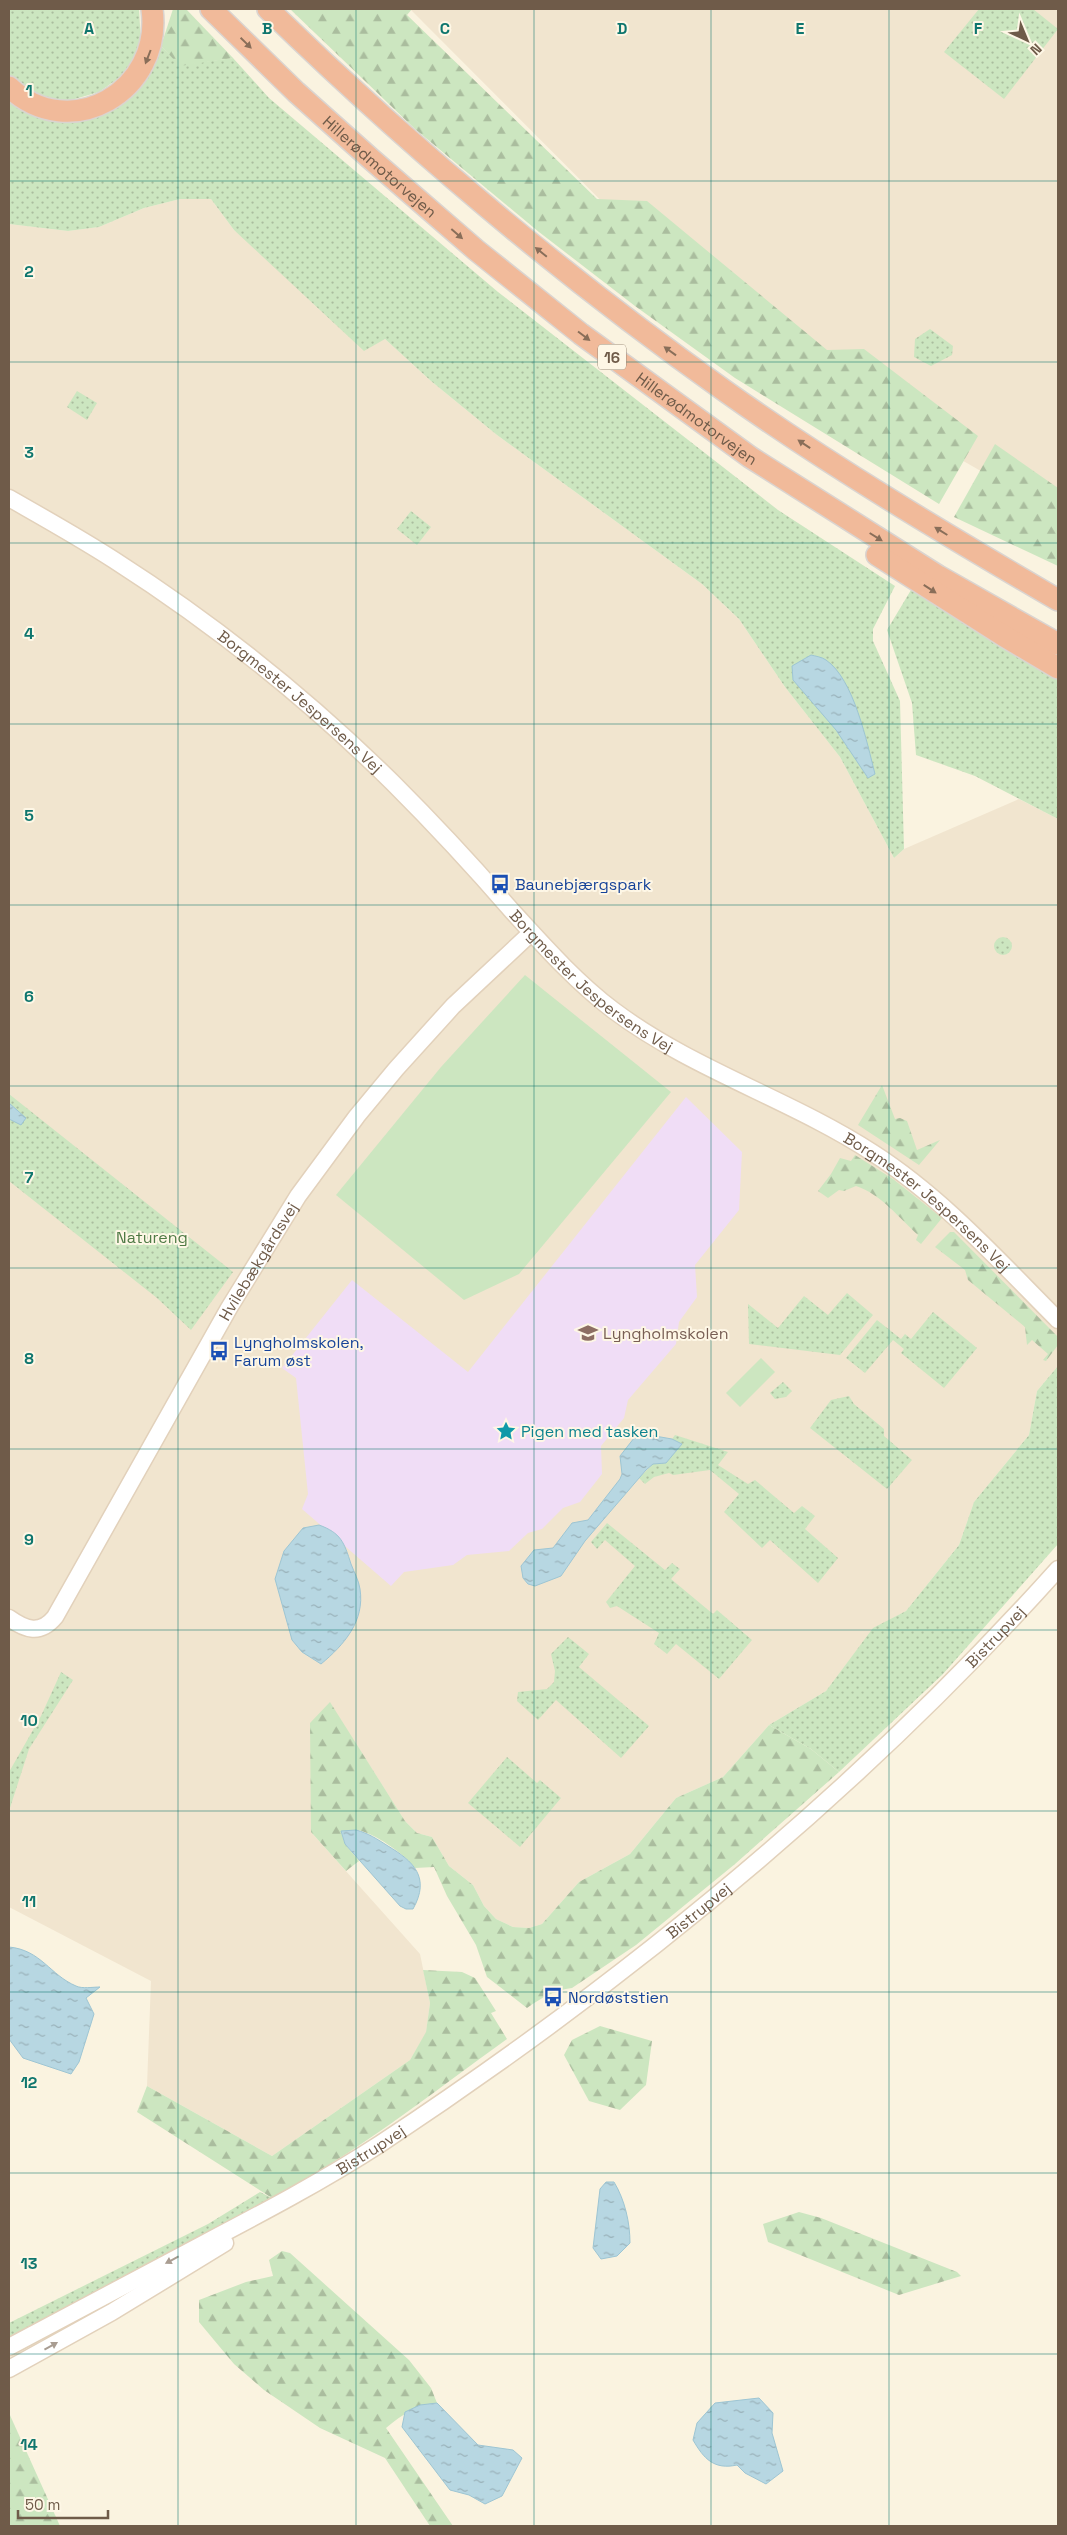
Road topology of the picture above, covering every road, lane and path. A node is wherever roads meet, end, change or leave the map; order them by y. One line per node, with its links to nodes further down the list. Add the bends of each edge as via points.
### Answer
1 (152, 9): 4 (highway, one-way to 4, via 153,36 144,65 126,89 108,100 84,108 56,110 33,103)
2 (211, 9): 5 (highway, Hillerødmotorvejen / 16, one-way to 5, via 296,92 476,250 580,334)
3 (268, 9): 7 (highway, 16, one-way to 3, via 855,478 726,392 606,304 503,222 395,129)
4 (9, 87)
5 (750, 457): 10 (highway, Hillerødmotorvejen / 16, one-way to 10, via 938,576); 11 (highway, one-way to 11, via 855,541)
6 (9, 498): 12 (street, Borgmester Jespersens Vej, via 114,560 269,672 340,730)
7 (967, 547): 8 (highway, via 1030,570); 9 (highway, 16)
8 (1058, 585)
9 (1058, 600)
10 (1058, 644)
11 (1058, 668)
12 (531, 933): 13 (street, Borgmester Jespersens Vej, via 582,984 658,1041 835,1131 918,1185); 15 (street, Hvilebækgårdsvej, via 453,1006 396,1070 357,1116 298,1196 229,1308 56,1617 34,1630 23,1628)
13 (1058, 1320)
14 (1058, 1570): 16 (street, Bistrupvej, via 929,1704 832,1798 642,1958 378,2145)
15 (9, 1618)
16 (292, 2196): 17 (street, Bistrupvej, one-way to 17); 18 (street, Bistrupvej, one-way to 16, via 205,2256)
17 (9, 2347)
18 (9, 2369)

